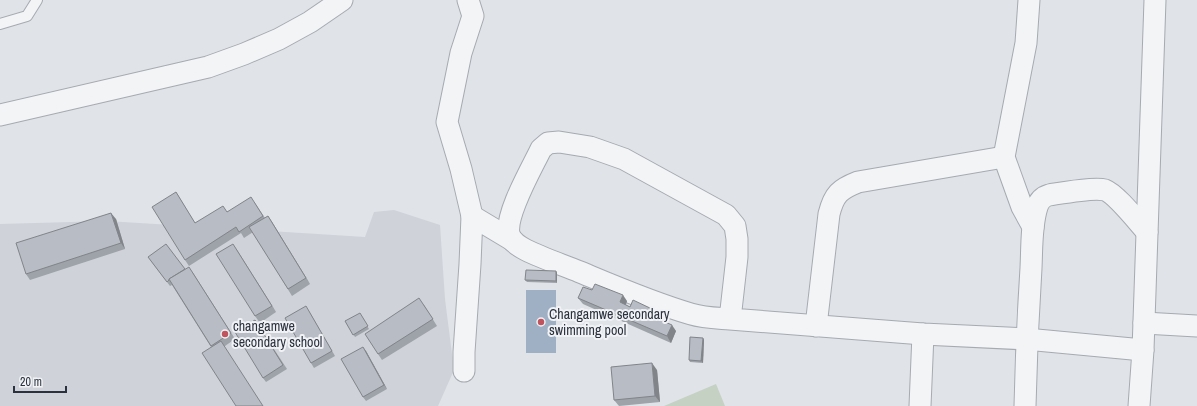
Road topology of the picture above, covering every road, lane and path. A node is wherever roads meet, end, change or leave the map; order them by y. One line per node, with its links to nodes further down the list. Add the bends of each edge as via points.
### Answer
1 (37, 0): 6 (lane, via 27,16)
2 (342, 0): 7 (street, via 279,39 208,67)
3 (468, 0): 9 (street, via 473,16 461,53 447,122)
4 (1030, 0): 8 (street, via 1026,43)
5 (1155, 0): 11 (street)
6 (0, 24)
7 (0, 115)
8 (1004, 157): 10 (street, via 1022,207); 15 (street, via 858,182 845,187 832,202 829,214)
9 (472, 216): 12 (street); 20 (street)
10 (1034, 227): 11 (street, via 1037,208 1044,196 1100,190 1117,199); 18 (street)
11 (1147, 232): 14 (street)
12 (512, 240): 13 (street, via 526,250 664,305 710,318); 13 (street, via 509,226 513,207 541,149 548,143 559,142 590,147 624,159 726,215 735,226 737,257)
13 (730, 319): 15 (street)
14 (1144, 323): 16 (street); 19 (street)
15 (816, 326): 17 (street)
16 (1197, 326)
17 (923, 334): 18 (street); 21 (street)
18 (1026, 339): 19 (street); 22 (street)
19 (1143, 350): 23 (street)
20 (464, 371)
21 (920, 406)
22 (1024, 406)
23 (1139, 406)

